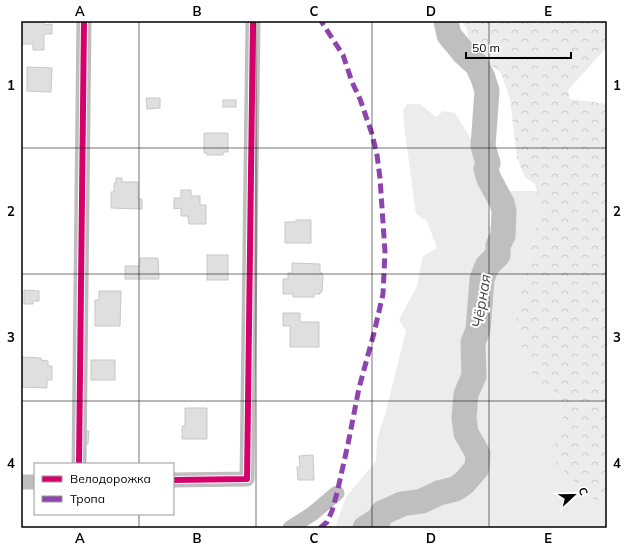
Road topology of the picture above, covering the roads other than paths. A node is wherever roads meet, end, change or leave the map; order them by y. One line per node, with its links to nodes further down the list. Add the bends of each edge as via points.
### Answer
1 (84, 21): 3 (street)
2 (252, 21): 4 (street, via 247,479)
3 (79, 463)
4 (174, 480)
5 (21, 482): 6 (street)
6 (34, 482)
7 (337, 493): 8 (street)
8 (290, 528)

